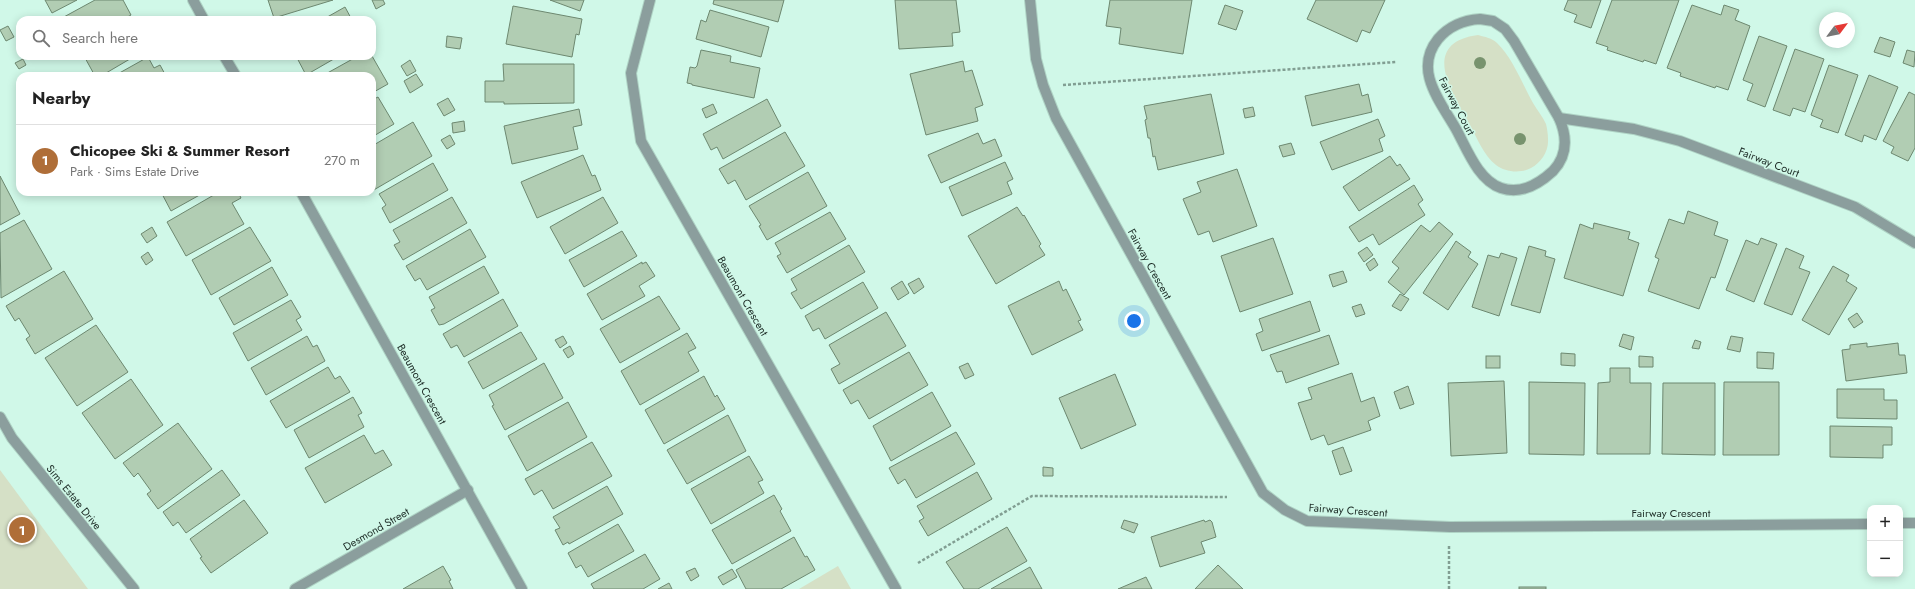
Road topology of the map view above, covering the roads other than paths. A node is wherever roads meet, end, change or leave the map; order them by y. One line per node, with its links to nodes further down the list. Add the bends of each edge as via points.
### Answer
1 (193, 0): 4 (street)
2 (650, 0): 18 (street, Beaumont Crescent, via 631,73 641,141)
3 (1030, 0): 13 (street, Fairway Crescent, via 1036,59 1056,118 1263,493 1285,510 1307,521 1450,527)
4 (202, 16)
5 (226, 60): 6 (street)
6 (234, 72)
7 (1559, 118): 7 (street, Fairway Court, via 1514,41 1505,29 1493,21 1466,20 1442,33 1434,44 1427,58 1427,73 1432,87 1474,161 1489,182 1502,188 1530,188 1556,168 1566,144); 9 (street, Fairway Court, via 1634,129 1680,141 1855,207)
8 (303, 196): 11 (street, Beaumont Crescent)
9 (1915, 243)
10 (0, 417): 15 (street, Sims Estate Drive, via 12,438)
11 (468, 490): 16 (street, Desmond Street); 17 (street, Beaumont Crescent)
12 (1915, 523): 14 (street)
13 (1867, 524)
14 (1903, 524)
15 (134, 589)
16 (295, 589)
17 (522, 589)
18 (896, 589)

